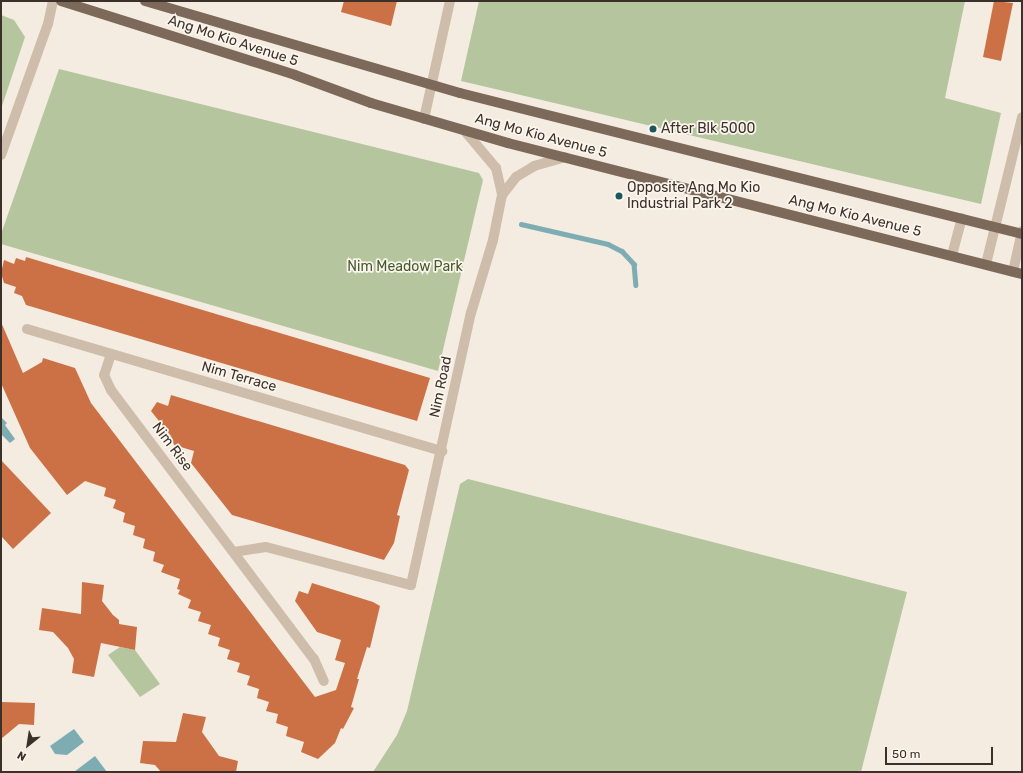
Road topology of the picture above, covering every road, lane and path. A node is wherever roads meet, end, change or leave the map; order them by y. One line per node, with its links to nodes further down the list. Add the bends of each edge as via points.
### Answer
1 (53, 1): 9 (street, via 48,24)
2 (61, 1): 7 (main road, Ang Mo Kio Avenue 5)
3 (145, 1): 5 (main road, Ang Mo Kio Avenue 5, via 304,46)
4 (450, 1): 5 (street)
5 (432, 86): 7 (street); 12 (main road, Ang Mo Kio Avenue 5)
6 (1022, 117): 13 (street)
7 (424, 119): 8 (main road, Ang Mo Kio Avenue 5)
8 (464, 130): 10 (main road, Ang Mo Kio Avenue 5); 11 (street, via 496,168)
9 (1, 155)
10 (565, 157): 11 (street, via 534,166 516,177); 15 (main road, Ang Mo Kio Avenue 5)
11 (502, 195): 20 (street, Nim Road, via 493,240 471,313)
12 (962, 218): 13 (main road, Ang Mo Kio Avenue 5); 15 (street)
13 (994, 227): 14 (main road, Ang Mo Kio Avenue 5); 16 (street)
14 (1022, 233): 17 (street)
15 (952, 255): 16 (main road, Ang Mo Kio Avenue 5)
16 (986, 264): 17 (main road, Ang Mo Kio Avenue 5)
17 (1017, 273)
18 (27, 330): 19 (street, Nim Terrace)
19 (111, 354): 20 (street, Nim Terrace); 21 (street, Nim Rise, via 104,375 111,390)
20 (442, 451): 21 (street, Nim Road, via 411,585 266,547)
21 (234, 552): 22 (street, Nim Rise, via 314,659)
22 (324, 681)

